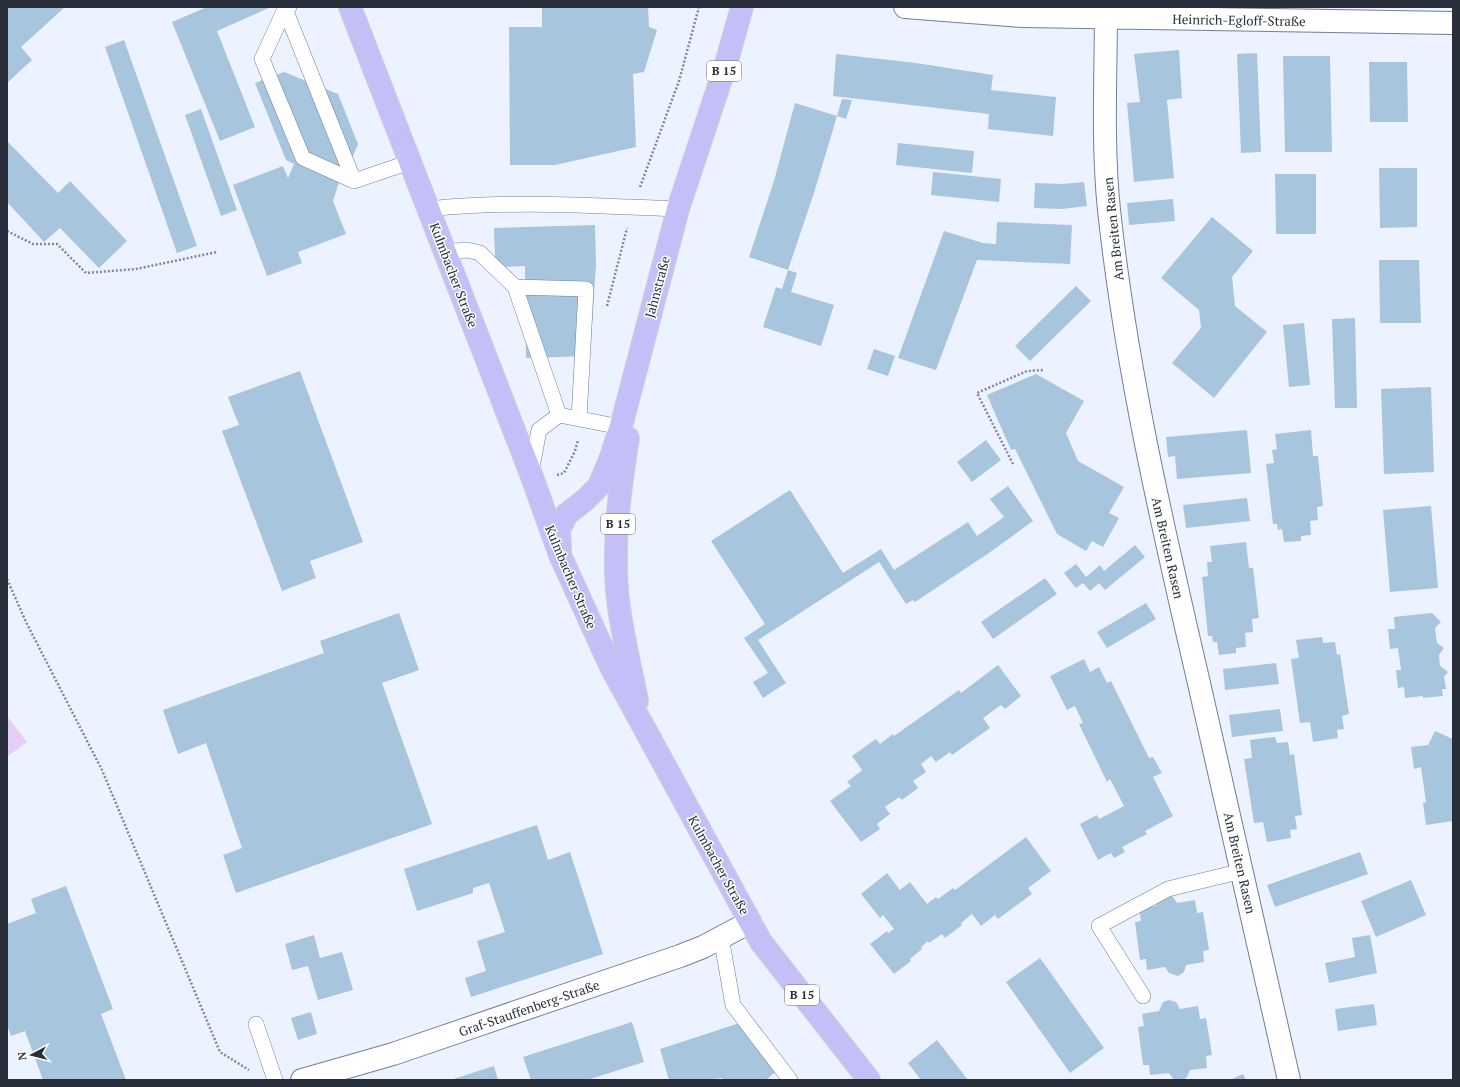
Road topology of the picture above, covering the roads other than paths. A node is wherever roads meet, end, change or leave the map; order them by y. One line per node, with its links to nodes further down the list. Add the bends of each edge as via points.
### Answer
1 (350, 7): 7 (main road, Kulmbacher Straße)
2 (742, 7): 9 (main road, Jahnstraße / B 15)
3 (905, 7): 5 (street, Heinrich-Egloff-Straße, via 1023,16)
4 (287, 8): 8 (lane); 8 (lane, via 262,59 303,158)
5 (1106, 12): 6 (street, Heinrich-Egloff-Straße); 20 (street, Am Breiten Rasen, via 1106,151 1109,208 1122,313 1156,493)
6 (1453, 23)
7 (410, 162): 8 (lane); 10 (main road, Kulmbacher Straße)
8 (354, 181)
9 (678, 209): 10 (lane, via 496,205); 13 (main road, Jahnstraße / B 15)
10 (429, 210): 11 (main road, Kulmbacher Straße)
11 (445, 252): 12 (lane, via 467,250 480,253); 17 (main road, Kulmbacher Straße)
12 (516, 287): 14 (lane); 15 (lane, via 586,289)
13 (648, 324): 16 (main road, Jahnstraße / B 15); 19 (main road, B 15, via 625,458 616,537 618,608)
14 (559, 415): 15 (lane); 17 (lane, via 539,430)
15 (582, 419): 16 (lane)
16 (621, 427): 18 (main road, Jahnstraße / B 15, via 599,486 567,514 560,530)
17 (531, 474): 18 (main road, Kulmbacher Straße)
18 (560, 555): 19 (main road, Kulmbacher Straße / B 15, via 611,667)
19 (641, 723): 21 (main road, Kulmbacher Straße / B 15)
20 (1242, 871): 23 (lane, via 1168,889 1099,926); 29 (street, Am Breiten Rasen)
21 (750, 922): 22 (street, Graf-Stauffenberg-Straße); 28 (main road, Kulmbacher Straße / B 15, via 761,942)
22 (722, 937): 26 (street, Graf-Stauffenberg-Straße, via 680,956 393,1054); 27 (lane, via 733,1005)
23 (1143, 996)
24 (256, 1024): 25 (lane)
25 (275, 1080)
26 (302, 1080)
27 (790, 1080)
28 (869, 1080)
29 (1289, 1080)

